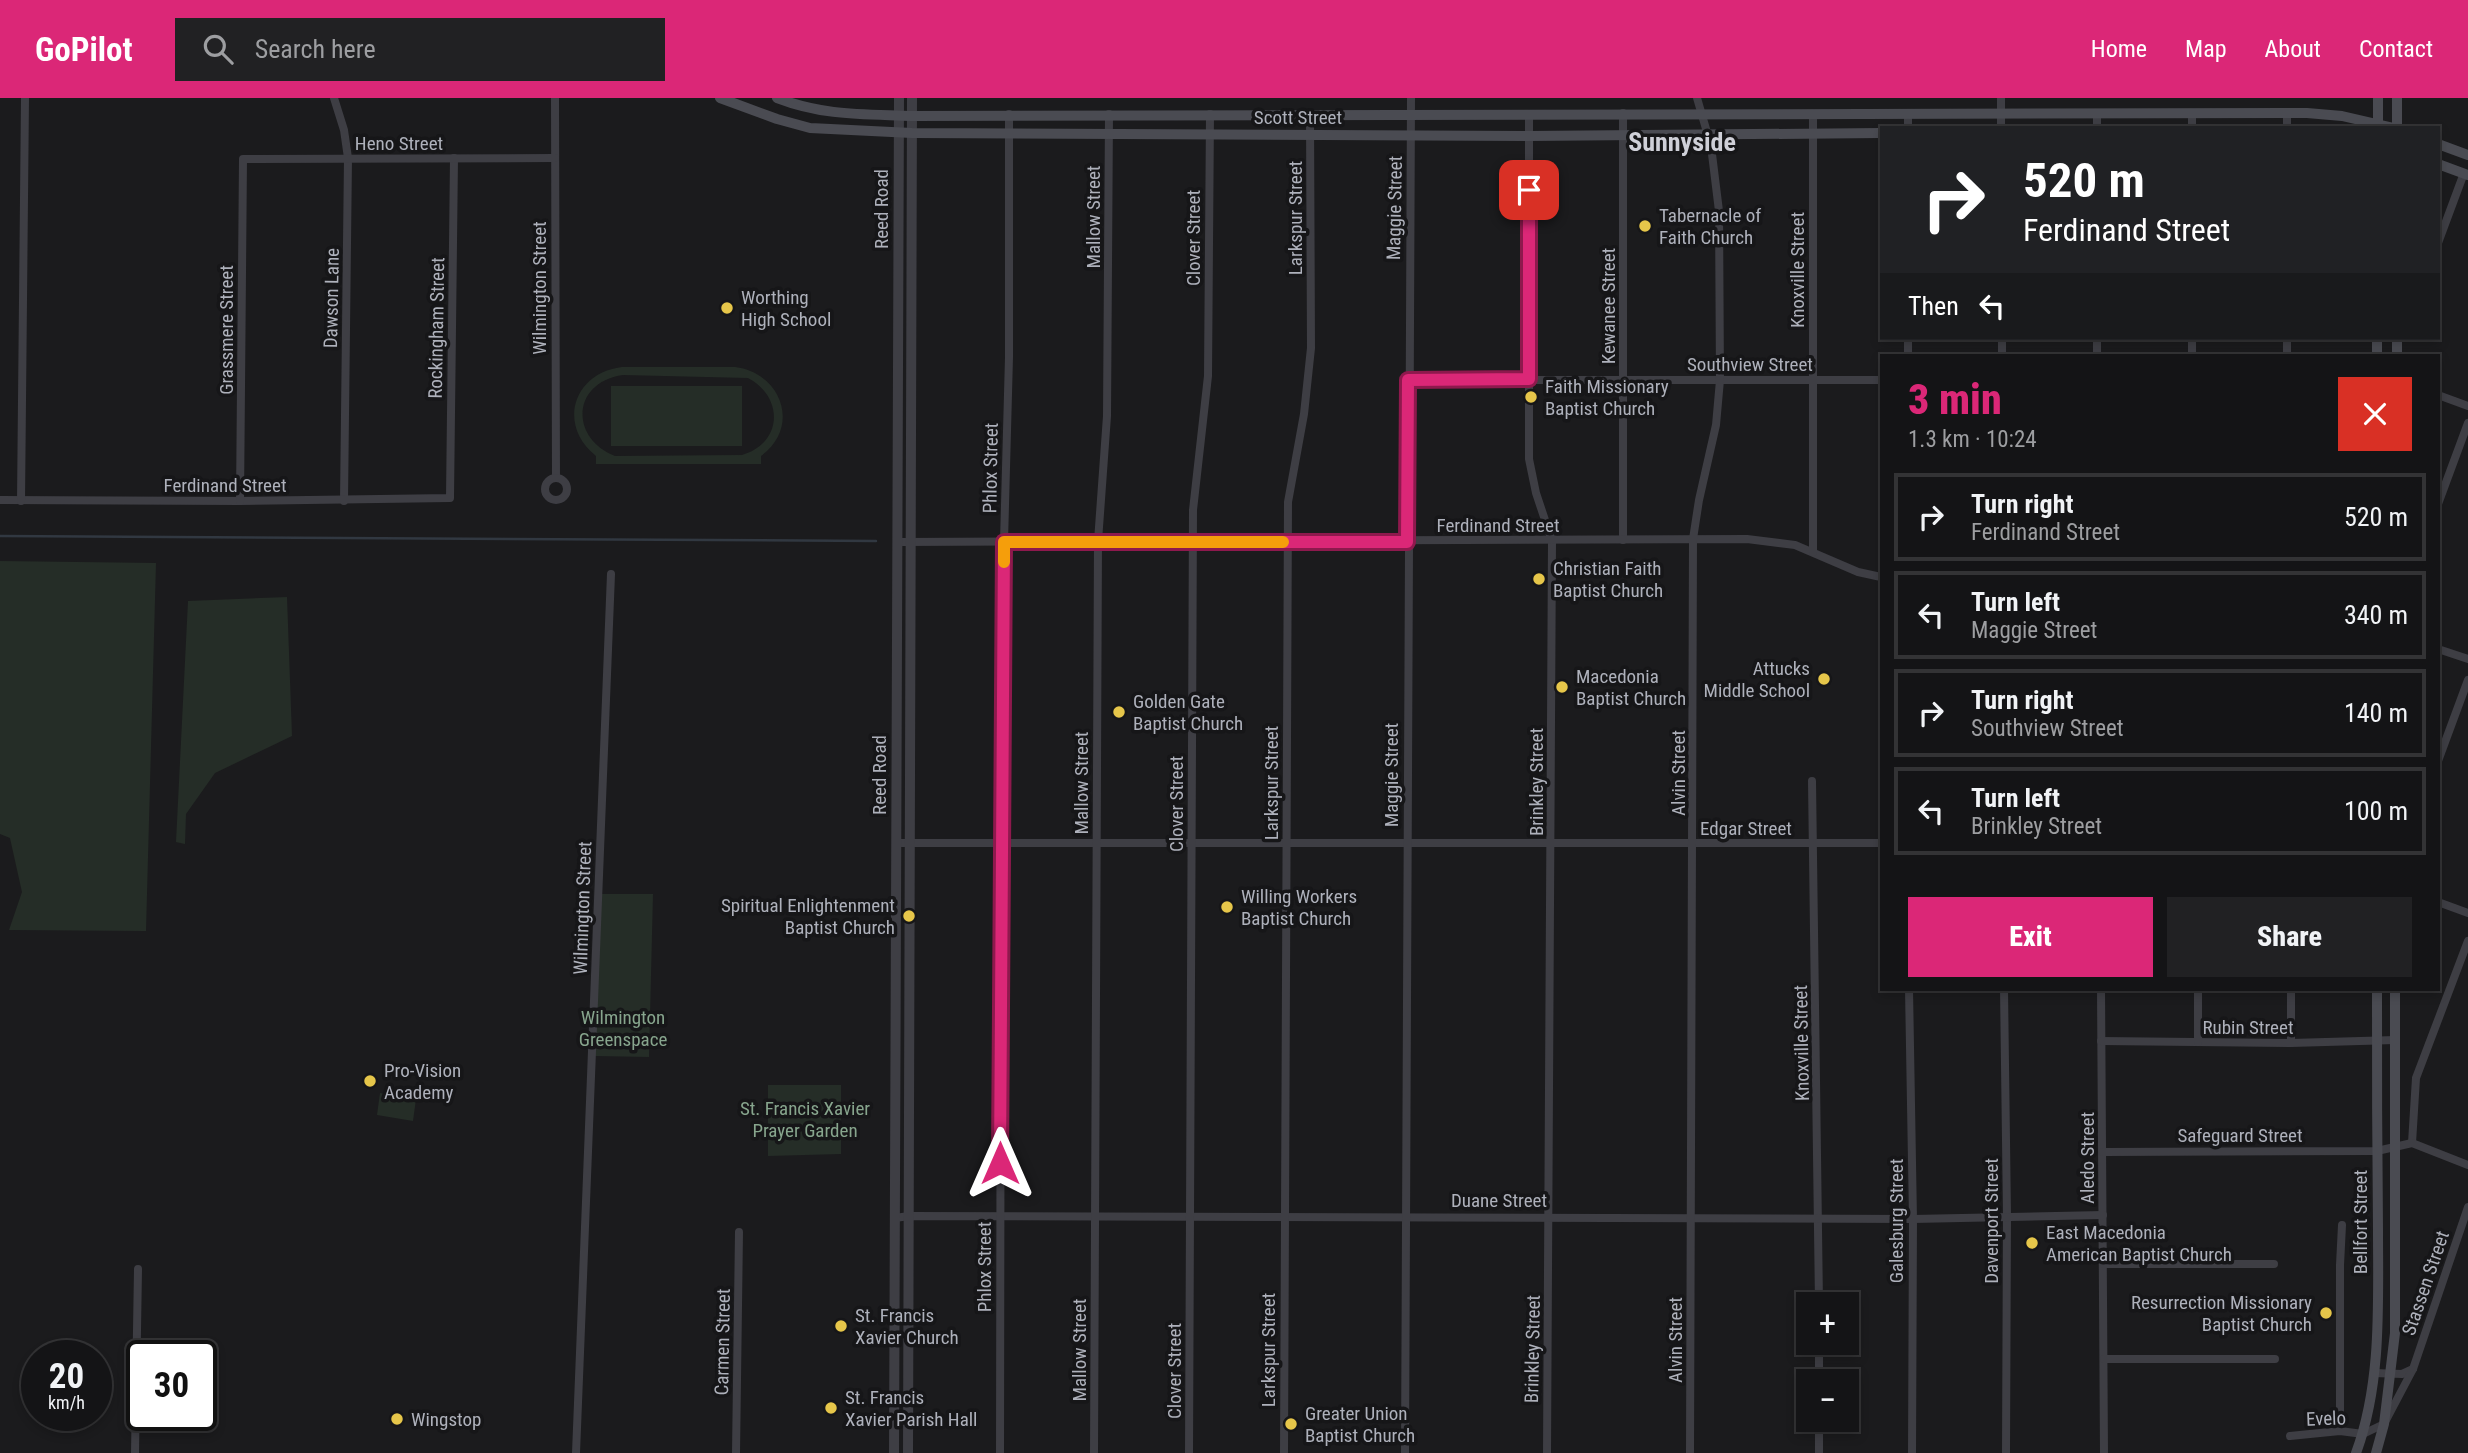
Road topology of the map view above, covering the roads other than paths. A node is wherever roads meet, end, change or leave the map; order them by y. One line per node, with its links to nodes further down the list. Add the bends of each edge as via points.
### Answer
1 (25, 98): 72 (street)
2 (334, 98): 50 (street, Dawson Lane)
3 (555, 98): 52 (street, Wilmington Street)
4 (720, 98): 36 (main road, Scott Street, via 810,128)
5 (777, 98): 27 (main road, Scott Street, via 805,109)
6 (899, 98): 27 (street, Reed Road)
7 (912, 98): 28 (street, Reed Road)
8 (1411, 98): 23 (street, Maggie Street)
9 (1697, 98): 25 (street, Alvin Street)
10 (2001, 98): 15 (street)
11 (2378, 98): 29 (main road)
12 (2397, 98): 35 (main road)
13 (1623, 113): 24 (main road, Scott Street); 25 (main road, Scott Street); 44 (street, Kewanee Street)
14 (1908, 113): 15 (main road, Scott Street); 26 (main road, Scott Street); 30 (street)
15 (2001, 113): 16 (main road, Scott Street); 31 (street)
16 (2097, 113): 17 (main road, Scott Street); 32 (street)
17 (2192, 113): 18 (main road, Scott Street); 33 (street)
18 (2287, 113): 29 (main road, Scott Street, via 2327,114); 34 (street)
19 (1009, 114): 20 (main road, Scott Street); 28 (main road, Scott Street); 41 (street, Phlox Street)
20 (1109, 114): 21 (main road, Scott Street); 42 (street, Mallow Street)
21 (1210, 114): 22 (main road, Scott Street); 43 (street, Clover Street)
22 (1310, 114): 23 (main road, Scott Street); 45 (street, Larkspur Street)
23 (1411, 114): 24 (main road, Scott Street); 46 (street, Maggie Street)
24 (1529, 114): 47 (street, Brinkley Street)
25 (1700, 114): 26 (main road, Scott Street); 38 (street, Alvin Street)
26 (1813, 114): 39 (street, Knoxville Street)
27 (899, 115): 28 (main road, Scott Street); 36 (street, Reed Road)
28 (912, 116): 37 (street, Reed Road)
29 (2378, 125)
30 (1908, 126)
31 (2001, 126)
32 (2097, 126)
33 (2192, 126)
34 (2287, 126)
35 (2396, 126)
36 (899, 133): 37 (main road, Scott Street); 57 (street, Reed Road)
37 (912, 133): 41 (main road, Scott Street); 58 (street, Reed Road)
38 (1707, 133): 39 (main road, Scott Street); 44 (main road, Scott Street); 62 (street, Alvin Street, via 1719,211)
39 (1813, 133): 40 (main road, Scott Street); 63 (street, Knoxville Street)
40 (1880, 133)
41 (1009, 134): 42 (main road, Scott Street); 82 (street, Phlox Street)
42 (1109, 134): 43 (main road, Scott Street); 78 (street, Mallow Street, via 1107,416)
43 (1210, 134): 45 (main road, Scott Street); 79 (street, Clover Street, via 1208,376)
44 (1623, 134): 47 (main road, Scott Street); 61 (street, Kewanee Street)
45 (1310, 135): 46 (main road, Scott Street); 83 (street, Larkspur Street, via 1311,348 1288,502)
46 (1410, 135): 47 (main road, Scott Street); 60 (street, Maggie Street)
47 (1529, 136): 59 (street, Brinkley Street)
48 (2440, 145): 49 (main road)
49 (2468, 154)
50 (348, 158): 51 (street, Heno Street); 53 (street, Heno Street); 74 (street, Dawson Lane)
51 (454, 158): 52 (street, Heno Street); 69 (street, Rockingham Street)
52 (555, 158): 68 (street, Wilmington Street)
53 (243, 159): 73 (street, Grassmere Street)
54 (2440, 165): 55 (main road)
55 (2466, 174): 56 (street)
56 (2440, 238)
57 (899, 250): 58 (street); 81 (street, Reed Road)
58 (913, 251): 77 (street, Reed Road)
59 (1529, 379): 60 (street, Southview Street); 61 (street, Southview Street); 80 (street, Brinkley Street, via 1530,459)
60 (1408, 380): 84 (street, Maggie Street)
61 (1624, 380): 62 (street, Southview Street); 76 (street, Kewanee Street)
62 (1720, 380): 63 (street, Southview Street); 75 (street, Alvin Street, via 1716,425)
63 (1813, 380): 64 (street, Southview Street); 85 (street, Knoxville Street)
64 (1880, 380)
65 (2440, 396): 66 (street)
66 (2468, 406)
67 (2468, 423): 70 (street)
68 (556, 478)
69 (450, 498): 74 (street, Ferdinand Street)
70 (2440, 498)
71 (0, 500): 72 (street, Ferdinand Street)
72 (21, 501): 73 (street, Ferdinand Street)
73 (240, 501): 74 (street, Ferdinand Street)
74 (344, 501)
75 (1693, 539): 76 (street, Ferdinand Street); 85 (street, Ferdinand Street, via 1765,540); 106 (street, Alvin Street)
76 (1623, 540): 80 (street, Ferdinand Street)
77 (911, 541): 81 (street, Ferdinand Street); 82 (street, Ferdinand Street); 89 (street, Reed Road)
78 (1098, 541): 79 (street, Ferdinand Street); 82 (street, Ferdinand Street); 99 (street, Mallow Street)
79 (1193, 541): 83 (street, Ferdinand Street); 105 (street, Clover Street)
80 (1552, 541): 84 (street, Ferdinand Street); 101 (street, Brinkley Street)
81 (898, 542): 88 (street, Reed Road)
82 (1004, 542): 104 (street, Phlox Street)
83 (1287, 542): 84 (street, Ferdinand Street); 107 (street, Larkspur Street)
84 (1407, 542): 100 (street, Maggie Street)
85 (1813, 552): 87 (street, Ferdinand Street)
86 (611, 575): 171 (street, Wilmington Street)
87 (1880, 577)
88 (898, 629): 89 (street); 93 (street, Reed Road)
89 (910, 629): 94 (street, Reed Road)
90 (2440, 650): 91 (street)
91 (2468, 659)
92 (2468, 680): 95 (street)
93 (897, 738): 94 (street); 98 (street, Reed Road)
94 (910, 738): 97 (street, Reed Road)
95 (2440, 756)
96 (1812, 781): 102 (street, Knoxville Street)
97 (911, 842): 98 (street, Edgar Street); 104 (street, Edgar Street); 111 (street, Reed Road)
98 (897, 843): 110 (street, Reed Road)
99 (1097, 843): 104 (street, Edgar Street); 105 (street, Edgar Street); 138 (street, Mallow Street)
100 (1407, 843): 101 (street, Edgar Street); 107 (street, Edgar Street); 140 (street, Maggie Street)
101 (1551, 843): 106 (street, Edgar Street); 141 (street, Brinkley Street)
102 (1814, 843): 103 (street, Edgar Street); 106 (street, Edgar Street); 146 (street, Knoxville Street)
103 (1880, 843)
104 (1001, 844): 143 (street, Phlox Street)
105 (1192, 844): 107 (street, Edgar Street); 135 (street, Clover Street)
106 (1693, 844): 144 (street, Alvin Street)
107 (1287, 845): 139 (street, Larkspur Street)
108 (2440, 903): 109 (street)
109 (2468, 913)
110 (897, 933): 111 (street); 120 (street, Reed Road)
111 (910, 934): 121 (street, Reed Road)
112 (2468, 941): 129 (street, via 2416,1078)
113 (1909, 991): 147 (street, Galesburg Street)
114 (2004, 991): 142 (street, Davenport Street)
115 (2101, 991): 124 (street, Aledo Street)
116 (2198, 991): 125 (street)
117 (2291, 991): 126 (street)
118 (2377, 991): 122 (main road, Bellfort Street)
119 (2395, 991): 123 (main road, Bellfort Street)
120 (896, 1023): 121 (street); 128 (street, Reed Road)
121 (910, 1023): 127 (street, Reed Road)
122 (2377, 1040): 123 (street, Rubin Street); 126 (street, Rubin Street); 131 (main road, Bellfort Street)
123 (2395, 1040): 130 (main road, Bellfort Street)
124 (2101, 1041): 125 (street, Rubin Street); 132 (street, Aledo Street)
125 (2198, 1042): 126 (street, Rubin Street)
126 (2291, 1043)
127 (910, 1111): 128 (street); 137 (street, Reed Road)
128 (895, 1112): 145 (street, Reed Road)
129 (2412, 1143): 130 (street, Safeguard Street); 133 (street)
130 (2396, 1147): 131 (street, Safeguard Street); 151 (main road, Bellfort Street)
131 (2378, 1151): 132 (street, Safeguard Street); 150 (main road, Bellfort Street)
132 (2103, 1152): 136 (street, Aledo Street)
133 (2468, 1166)
134 (2468, 1207): 160 (street, Stassen Street)
135 (1191, 1215): 138 (street, Duane Street); 139 (street, Duane Street); 175 (street, Clover Street)
136 (2103, 1215): 142 (street, Duane Street); 152 (street, Aledo Street)
137 (909, 1216): 143 (street, Duane Street); 145 (street, Duane Street); 157 (street, Reed Road)
138 (1095, 1216): 143 (street, Duane Street); 174 (street, Mallow Street)
139 (1284, 1216): 140 (street, Duane Street); 176 (street, Larkspur Street)
140 (1406, 1216): 141 (street, Duane Street); 177 (street, Maggie Street)
141 (1549, 1216): 144 (street, Duane Street); 178 (street, Brinkley Street)
142 (2007, 1216): 147 (street, Duane Street); 182 (street, Davenport Street)
143 (1000, 1217): 173 (street, Phlox Street)
144 (1691, 1217): 146 (street, Duane Street); 179 (street, Alvin Street)
145 (895, 1218): 156 (street, Reed Road)
146 (1819, 1218): 147 (street, Duane Street); 155 (street, Knoxville Street)
147 (1913, 1219): 181 (street, Galesburg Street)
148 (2342, 1225): 164 (street)
149 (739, 1232): 172 (street, Carmen Street)
150 (2378, 1263): 151 (main road); 161 (main road, Bellfort Street)
151 (2395, 1263): 162 (main road, Bellfort Street)
152 (2104, 1264): 153 (street); 158 (street, Aledo Street)
153 (2274, 1264)
154 (138, 1269): 170 (street)
155 (1819, 1292)
156 (895, 1331): 157 (street); 168 (street, Reed Road)
157 (909, 1331): 169 (street, Reed Road)
158 (2104, 1359): 159 (street); 183 (street, Aledo Street)
159 (2275, 1359)
160 (2413, 1369): 162 (street); 163 (street, Stassen Street)
161 (2374, 1373): 162 (street); 166 (main road, Bellfort Street)
162 (2391, 1374): 163 (main road, Bellfort Street)
163 (2384, 1424): 166 (street); 185 (main road, Bellfort Street)
164 (2340, 1431): 166 (street, Evelo); 167 (street, Evelo)
165 (1819, 1432): 180 (street)
166 (2363, 1434): 184 (main road, Bellfort Street)
167 (2290, 1436)
168 (894, 1449): 169 (street)
169 (908, 1449)
170 (135, 1453)
171 (576, 1453)
172 (736, 1453)
173 (1000, 1453)
174 (1094, 1453)
175 (1189, 1453)
176 (1284, 1453)
177 (1405, 1453)
178 (1547, 1453)
179 (1690, 1453)
180 (1819, 1453)
181 (1912, 1453)
182 (2006, 1453)
183 (2104, 1453)
184 (2356, 1453)
185 (2375, 1453)

